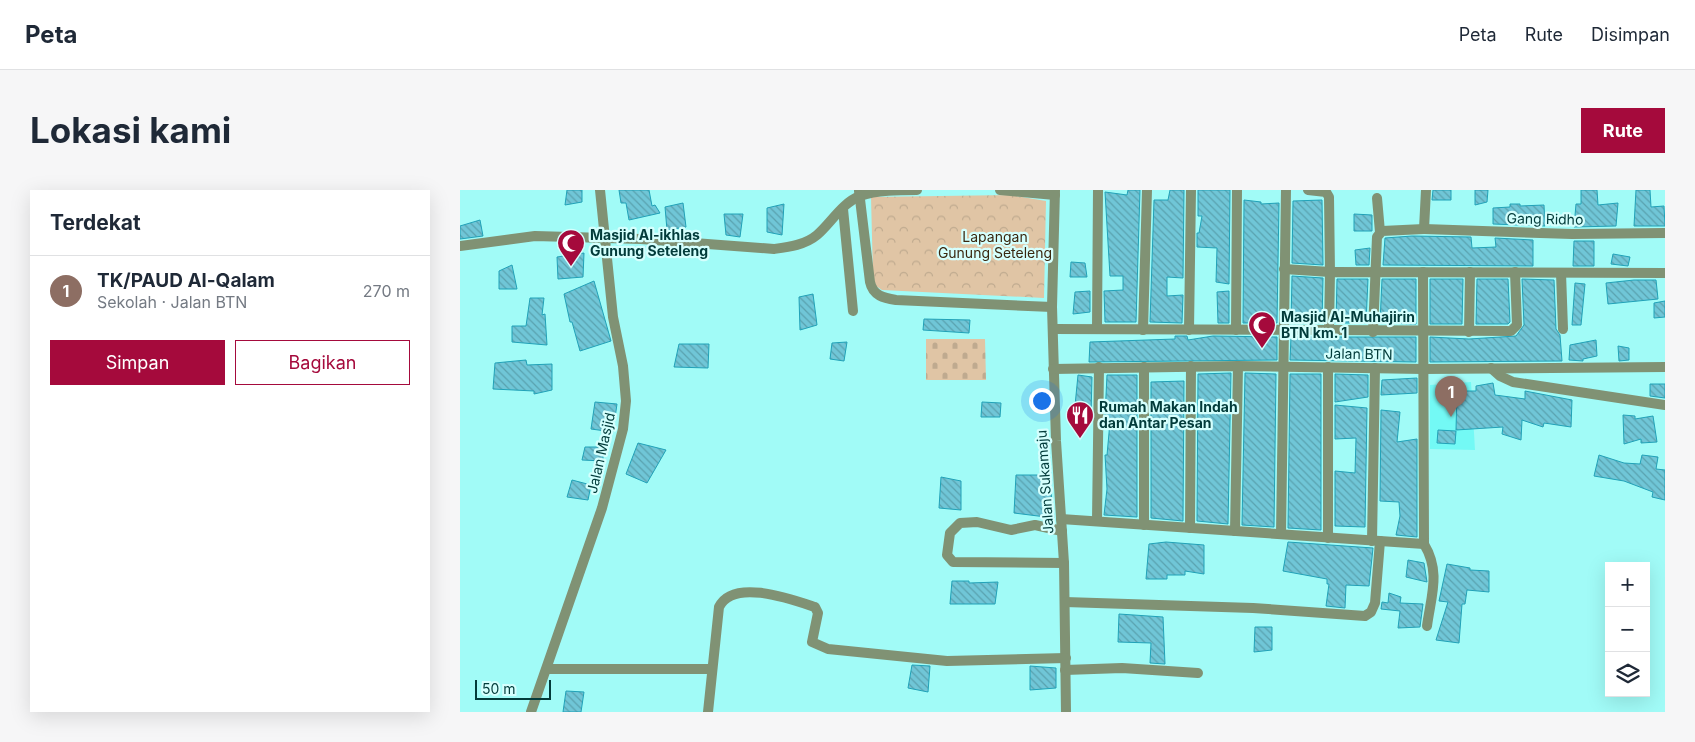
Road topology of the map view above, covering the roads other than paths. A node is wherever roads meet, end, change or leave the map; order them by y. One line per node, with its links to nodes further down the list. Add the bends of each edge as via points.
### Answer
1 (600, 190): 18 (street, Jalan Masjid)
2 (917, 190): 11 (street)
3 (1000, 190): 12 (street)
4 (1098, 190): 32 (street)
5 (1147, 190): 33 (street)
6 (1191, 190): 34 (street)
7 (1238, 190): 35 (street)
8 (1286, 190): 20 (street)
9 (1308, 190): 21 (street, via 1326,192 1329,197)
10 (1426, 190): 15 (street)
11 (859, 193): 14 (street); 28 (street, via 871,288 879,296 896,300)
12 (1055, 193): 28 (street, Jalan Sukamaju)
13 (1377, 198): 16 (street)
14 (843, 209): 18 (street, via 817,235 795,246 774,249); 29 (street)
15 (1424, 229): 16 (street, Gang Ridho); 17 (street, Gang Ridho, via 1572,234)
16 (1380, 232): 22 (street)
17 (1665, 233)
18 (606, 238): 19 (street, via 535,236); 67 (street, Jalan Masjid, via 613,317 624,375 623,429 602,508)
19 (460, 246)
20 (1284, 269): 21 (street); 36 (street)
21 (1330, 272): 22 (street); 37 (street)
22 (1376, 272): 23 (street); 38 (street)
23 (1423, 272): 24 (street); 39 (street)
24 (1470, 272): 25 (street); 40 (street)
25 (1515, 272): 26 (street); 40 (street, via 1517,328)
26 (1561, 273): 27 (street); 31 (street)
27 (1665, 273)
28 (1052, 307): 30 (street, Jalan Sukamaju)
29 (853, 310)
30 (1053, 329): 32 (street); 50 (street, Jalan Sukamaju)
31 (1563, 329)
32 (1097, 330): 33 (street)
33 (1143, 330): 34 (street)
34 (1189, 330): 35 (street)
35 (1236, 330): 36 (street)
36 (1283, 330): 37 (street); 43 (street)
37 (1329, 330): 38 (street)
38 (1373, 332): 39 (street)
39 (1423, 332): 40 (street); 51 (street)
40 (1469, 332)
41 (1191, 366): 42 (street, Jalan BTN); 44 (street, Jalan BTN); 56 (street)
42 (1238, 366): 43 (street, Jalan BTN); 58 (street)
43 (1282, 366): 47 (street, Jalan BTN); 59 (street)
44 (1144, 367): 46 (street, Jalan BTN); 55 (street)
45 (1665, 367): 49 (street, Jalan BTN)
46 (1099, 368): 50 (street, Jalan BTN); 54 (street)
47 (1328, 368): 48 (street, Jalan BTN); 60 (street)
48 (1375, 368): 51 (street, Jalan BTN); 61 (street)
49 (1491, 368): 51 (street, Jalan BTN); 52 (street, via 1513,382)
50 (1053, 369): 53 (street, Jalan Sukamaju)
51 (1423, 369): 62 (street)
52 (1665, 405)
53 (1062, 518): 54 (street); 57 (street, Jalan Sukamaju)
54 (1097, 520): 55 (street)
55 (1144, 525): 56 (street)
56 (1190, 528): 58 (street)
57 (1062, 531): 63 (street, Jalan Sukamaju); 63 (street, via 1035,525 1011,530 977,522 960,523 950,533 947,555 952,562)
58 (1236, 531): 59 (street)
59 (1281, 534): 60 (street)
60 (1328, 538): 61 (street)
61 (1376, 541): 62 (street); 64 (street, via 1375,603 1365,616 1253,608)
62 (1424, 544): 65 (street, via 1433,560 1435,573)
63 (1064, 563): 64 (street, Jalan Sukamaju)
64 (1065, 602): 66 (street, Jalan Sukamaju)
65 (1427, 626)
66 (1066, 658): 68 (street, via 947,661 828,649 812,642 818,613 815,607 764,593 740,592 726,596 719,606); 69 (street, Jalan Sukamaju)
67 (546, 669): 68 (street); 71 (street, Jalan Masjid)
68 (711, 669): 72 (street)
69 (1065, 670): 70 (street, via 1122,668); 73 (street, Jalan Sukamaju)
70 (1198, 673)
71 (531, 712)
72 (708, 712)
73 (1066, 712)

